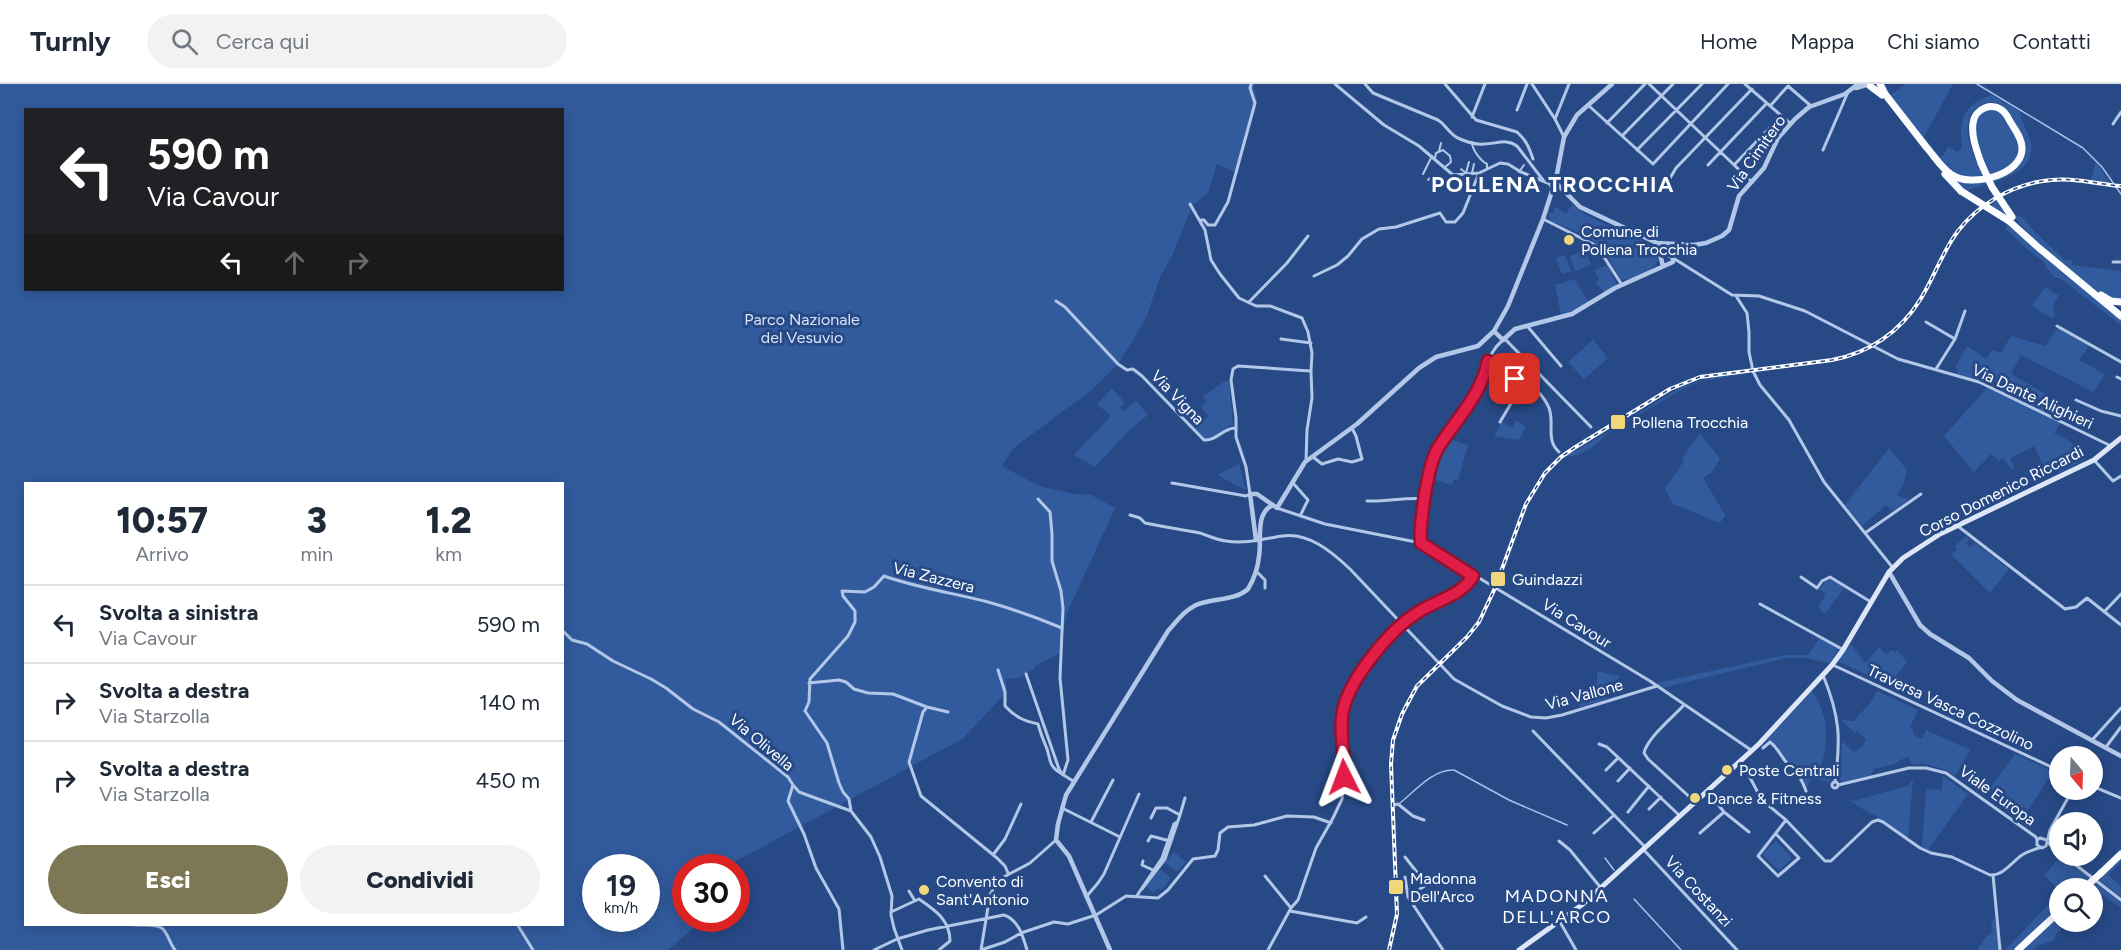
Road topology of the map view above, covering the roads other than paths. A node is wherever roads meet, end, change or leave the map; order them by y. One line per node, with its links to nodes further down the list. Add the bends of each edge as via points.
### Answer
1 (1335, 84): 44 (street, via 1384,125)
2 (1365, 84): 38 (street, via 1373,93 1445,124 1456,138)
3 (1445, 84): 29 (street)
4 (1485, 84): 29 (street)
5 (1527, 84): 17 (street)
6 (1532, 84): 20 (street)
7 (1569, 84): 30 (street)
8 (1612, 84): 23 (street)
9 (1647, 84): 21 (street); 31 (street)
10 (1673, 84): 21 (street)
11 (1702, 84): 26 (street)
12 (1728, 84): 32 (street)
13 (1745, 84): 18 (street)
14 (1858, 84): 19 (street, Via Cimitero)
15 (1251, 85): 67 (street, via 1255,103 1228,202 1215,225)
16 (1871, 85): 19 (street, Via Cimitero); 66 (highway, bridge, via 1884,96 1954,186); 66 (highway, bridge, via 1885,94 1938,162 1963,180 1978,181 1992,176 2010,169 2020,158 2020,137 2004,112 1990,106 1979,110 1972,131 1981,163 1992,187)
17 (1525, 89): 20 (street); 25 (street)
18 (1752, 89): 22 (street); 37 (street)
19 (1851, 90): 24 (street, Via Cimitero); 41 (street)
20 (1537, 92): 30 (street)
21 (1662, 95): 26 (street); 35 (street)
22 (1768, 104): 24 (street, via 1788,86); 28 (street); 43 (street)
23 (1588, 105): 31 (street); 36 (street)
24 (1812, 106): 33 (street, Via Cimitero)
25 (1518, 110)
26 (1677, 110): 32 (street); 40 (street)
27 (2121, 112): 34 (street)
28 (1781, 116): 33 (street); 50 (street)
29 (1472, 117): 45 (street, via 1516,132 1526,141)
30 (1555, 119): 36 (street)
31 (1607, 123): 35 (street)
32 (1692, 124): 37 (street); 40 (street, via 1653,164)
33 (1791, 124): 62 (street, Via Cimitero)
34 (2113, 124)
35 (1622, 136): 40 (street)
36 (1564, 137): 61 (street)
37 (1706, 138): 43 (street); 63 (street, via 1676,168)
38 (1472, 142): 53 (street); 61 (street, via 1513,143)
39 (1441, 143): 42 (street)
40 (1637, 150)
41 (1823, 150)
42 (1439, 151): 44 (street); 51 (street, via 1443,150 1452,160)
43 (1721, 152): 49 (street); 50 (street)
44 (1433, 158): 51 (street); 58 (street)
45 (1533, 159)
46 (1469, 162): 55 (street)
47 (1474, 164): 56 (street)
48 (1524, 165): 54 (street)
49 (1708, 165)
50 (1734, 165): 62 (street)
51 (1444, 168): 55 (street, via 1453,174)
52 (1461, 169): 55 (street)
53 (1487, 169): 54 (street, via 1500,163); 57 (street)
54 (1519, 172): 61 (street)
55 (1467, 173): 56 (street)
56 (1472, 173): 57 (street)
57 (1479, 173): 76 (street, via 1463,213 1455,222 1446,222 1440,213 1379,229 1337,265)
58 (1422, 174)
59 (1428, 180): 60 (street, via 1432,176)
60 (1447, 182)
61 (1551, 182): 65 (street); 69 (street, via 1580,207)
62 (1752, 182): 70 (street, Via Cimitero, via 1739,196 1725,234 1700,245)
63 (1666, 185)
64 (1190, 204): 67 (street)
65 (1543, 219): 78 (street, via 1597,246); 88 (street)
66 (2010, 219): 77 (highway); 84 (highway, via 2039,248)
67 (1201, 220): 81 (street, via 1216,268 1239,298)
68 (1308, 236): 81 (street)
69 (1659, 243): 70 (street, Via Cimitero); 71 (street); 75 (street)
70 (1672, 244): 71 (street)
71 (1665, 250): 72 (street)
72 (1673, 260): 75 (street); 79 (street, Via Dante Alighieri)
73 (2113, 262): 74 (street)
74 (2121, 262)
75 (1663, 266): 78 (street)
76 (1314, 276)
77 (2083, 282): 82 (highway, via 2105,298); 84 (highway)
78 (1622, 285): 86 (street, via 1572,314)
79 (1736, 296): 97 (street, Via Dante Alighieri, via 1759,296 1817,315 1832,327 1898,359); 124 (street, via 1747,313 1749,352 1760,385 1790,420 1820,476)
80 (1056, 301): 104 (street, Via Vigna, via 1118,364 1142,376 1203,439 1210,440)
81 (1249, 302): 92 (street, via 1300,316)
82 (2121, 302)
83 (1965, 310): 91 (street)
84 (2121, 314)
85 (1926, 322): 91 (street)
86 (1527, 325): 90 (street); 96 (street)
87 (2057, 326): 95 (street)
88 (1495, 330): 90 (street); 105 (street, via 1474,348 1427,362)
89 (1281, 339): 92 (street)
90 (1504, 339): 93 (street, via 1492,350); 103 (street)
91 (1955, 339): 97 (street)
92 (1311, 343): 98 (street)
93 (1488, 361): 99 (street); 118 (street, via 1468,405 1436,453)
94 (1508, 362): 99 (street)
95 (2121, 362)
96 (1561, 366)
97 (1936, 369): 107 (street, Via Dante Alighieri, via 1979,382)
98 (1311, 371): 104 (street, via 1238,366 1233,369); 111 (street)
99 (1522, 380): 102 (street); 108 (street, via 1541,396 1548,408 1550,438)
100 (2076, 400): 101 (street)
101 (2121, 416)
102 (1500, 422)
103 (1592, 427)
104 (1236, 428): 115 (street)
105 (1352, 428): 109 (street); 109 (street, via 1362,459 1322,464)
106 (2121, 438): 107 (main road, Corso Domenico Riccardi)
107 (2113, 446): 110 (main road, Corso Domenico Riccardi)
108 (1559, 452)
109 (1313, 457): 111 (street)
110 (2094, 460): 112 (street, via 2113,481); 123 (main road, Corso Domenico Riccardi)
111 (1306, 461): 114 (street)
112 (2121, 476)
113 (1172, 483): 115 (street)
114 (1293, 483): 120 (street); 122 (street, via 1308,500)
115 (1250, 494): 120 (street, via 1257,494); 125 (street)
116 (1921, 494): 124 (street)
117 (1038, 499): 138 (street, via 1051,519 1052,561 1062,598)
118 (1425, 499): 119 (street); 126 (street)
119 (1367, 501)
120 (1274, 507): 122 (street, Via Cavour); 125 (street, via 1267,508 1263,515)
121 (1130, 515): 125 (street, Via Vallone, via 1145,523 1227,541)
122 (1300, 516): 126 (street, Via Cavour)
123 (1957, 526): 127 (main road, Corso Domenico Riccardi, via 1929,540); 135 (street, via 2065,609 2076,607 2086,598)
124 (1865, 534): 127 (street)
125 (1258, 540): 128 (street); 136 (street, Via Vallone, via 1289,535 1311,540 1339,558)
126 (1421, 543): 129 (street, Via Cavour)
127 (1891, 570): 133 (main road); 153 (street, via 1920,625 1930,634 1969,658 2017,700)
128 (1256, 571): 131 (street, via 1265,580); 166 (street, via 1244,593 1200,603 1180,616)
129 (1473, 576): 136 (street, via 1463,589); 146 (street, Via Cavour)
130 (1801, 577): 133 (street, via 1817,588 1830,577)
131 (1265, 588)
132 (2121, 594): 135 (street)
133 (1871, 602): 140 (main road)
134 (1760, 604): 140 (street)
135 (2104, 612): 137 (street)
136 (1402, 623): 146 (street, Via Vallone, via 1454,679 1531,717 1546,718); 192 (street, via 1362,672 1348,698 1342,717 1343,795)
137 (2121, 625)
138 (1062, 628): 145 (street, Via Zazzera, via 1009,609 884,576 866,592 842,591 855,611 855,622); 164 (street, via 1060,678 1068,760)
139 (564, 632): 168 (street, Via Olivella, via 572,640 587,644 651,679 730,729)
140 (1843, 650): 141 (main road)
141 (1832, 665): 144 (main road); 161 (street, Traversa Vasca Cozzolino)
142 (998, 670): 164 (street, via 1005,706 1014,716 1038,724 1049,761)
143 (1026, 674): 164 (street)
144 (1823, 675): 157 (main road); 200 (street, Viale Europa, via 1839,727 1837,784 1909,768 1946,773)
145 (809, 683): 148 (street, via 846,681 854,689 893,694); 182 (street, via 805,711 827,743)
146 (1657, 686): 147 (street, Via Cavour)
147 (1684, 705): 157 (street, Via Cavour); 177 (street, via 1644,753)
148 (927, 707): 150 (street); 211 (street, via 909,759 921,796)
149 (2121, 708): 153 (street)
150 (948, 712)
151 (2121, 727): 155 (street)
152 (1533, 730): 187 (street, Via Costanzi)
153 (2093, 739): 155 (street)
154 (1599, 744): 159 (street)
155 (2106, 747): 158 (street)
156 (1763, 748): 171 (street, via 1770,742 1776,747 1786,764 1800,774)
157 (1752, 751): 160 (main road)
158 (2121, 756)
159 (1618, 758): 162 (street); 163 (street)
160 (1741, 761): 170 (main road); 190 (street, via 1762,800)
161 (2049, 766)
162 (1630, 768): 167 (street); 169 (street)
163 (1606, 770)
164 (1063, 775): 166 (street)
165 (1113, 780): 191 (street)
166 (1073, 781): 180 (street)
167 (1618, 781)
168 (793, 785): 182 (street, via 799,792); 246 (street, Via Olivella, via 788,801 838,909)
169 (1649, 786): 174 (street); 183 (street)
170 (1706, 791): 177 (main road); 184 (street)
171 (1806, 791)
172 (2103, 791): 176 (street)
173 (1139, 794): 199 (street)
174 (1661, 797): 181 (street); 186 (street)
175 (1185, 798): 185 (street)
176 (2121, 798)
177 (1694, 801): 186 (main road)
178 (1021, 804): 211 (street)
179 (1394, 806): 189 (street, via 1398,804)
180 (1062, 808): 191 (street); 201 (street)
181 (1649, 809)
182 (851, 811): 231 (street, via 875,844 892,896)
183 (1628, 812)
184 (1724, 812): 194 (street); 196 (street)
185 (1180, 814): 188 (street, via 1156,808); 203 (street)
186 (1679, 814): 207 (main road)
187 (1613, 816): 195 (street); 207 (street, Via Costanzi)
188 (1151, 818)
189 (1424, 820)
190 (1786, 820): 197 (street); 218 (street, via 1825,861 1831,861 1878,820 1920,848)
191 (1091, 822): 199 (street)
192 (1331, 823): 226 (street, via 1314,817 1287,816 1228,827 1220,833 1215,856 1193,859 1158,898); 230 (street)
193 (2049, 831): 200 (street)
194 (1749, 832)
195 (1594, 833)
196 (1700, 833)
197 (1776, 834): 197 (street, via 1758,856 1778,876 1799,858)
198 (2049, 834): 205 (street)
199 (1120, 837): 225 (street, via 1098,883)
200 (2038, 839): 205 (street); 206 (street); 209 (street, Viale Europa)
201 (1056, 840): 216 (street, via 1030,863); 225 (street, via 1067,852)
202 (1148, 841): 203 (street, via 1151,836)
203 (1170, 841): 215 (street)
204 (1559, 841): 223 (street)
205 (2047, 841): 206 (street)
206 (2042, 847): 208 (street); 209 (street)
207 (1644, 848): 223 (main road); 257 (street, Via Costanzi)
208 (2049, 849)
209 (2030, 851): 218 (street)
210 (2121, 854): 221 (highway, bridge)
211 (993, 855): 216 (street)
212 (1405, 857): 222 (street)
213 (1143, 861): 215 (street, via 1142,865)
214 (2077, 866): 228 (street)
215 (1155, 871): 226 (street)
216 (1008, 873): 234 (street, via 994,886)
217 (1441, 875): 222 (street)
218 (1993, 875): 258 (street)
219 (1265, 876): 230 (street)
220 (1405, 877): 227 (street)
221 (2095, 878)
222 (1427, 885): 227 (street)
223 (1601, 888): 235 (main road)
224 (909, 891): 229 (street)
225 (1086, 897): 232 (street)
226 (1136, 897): 232 (street, via 1126,896)
227 (1408, 897): 254 (street)
228 (2121, 900)
229 (915, 901): 231 (street); 241 (street, via 919,898 932,907)
230 (1290, 910): 233 (street, via 1357,923); 253 (street)
231 (891, 912): 243 (street)
232 (1095, 915): 242 (street); 252 (street)
233 (1366, 917)
234 (985, 918): 241 (street); 242 (street, via 1008,916); 250 (street)
235 (1560, 921): 255 (main road); 256 (street)
236 (2049, 921): 259 (highway)
237 (135, 926): 238 (street)
238 (159, 926)
239 (159, 926): 244 (street)
240 (518, 926): 245 (street)
241 (949, 927): 243 (street); 249 (street, via 950,941)
242 (1021, 933): 250 (street); 251 (street)
243 (897, 939): 247 (street); 248 (street)
244 (175, 950)
245 (533, 950)
246 (843, 950)
247 (874, 950)
248 (902, 950)
249 (939, 950)
250 (981, 950)
251 (1027, 950)
252 (1110, 950)
253 (1268, 950)
254 (1443, 950)
255 (1519, 950)
256 (1576, 950)
257 (1737, 950)
258 (2000, 950)
259 (2018, 950)

